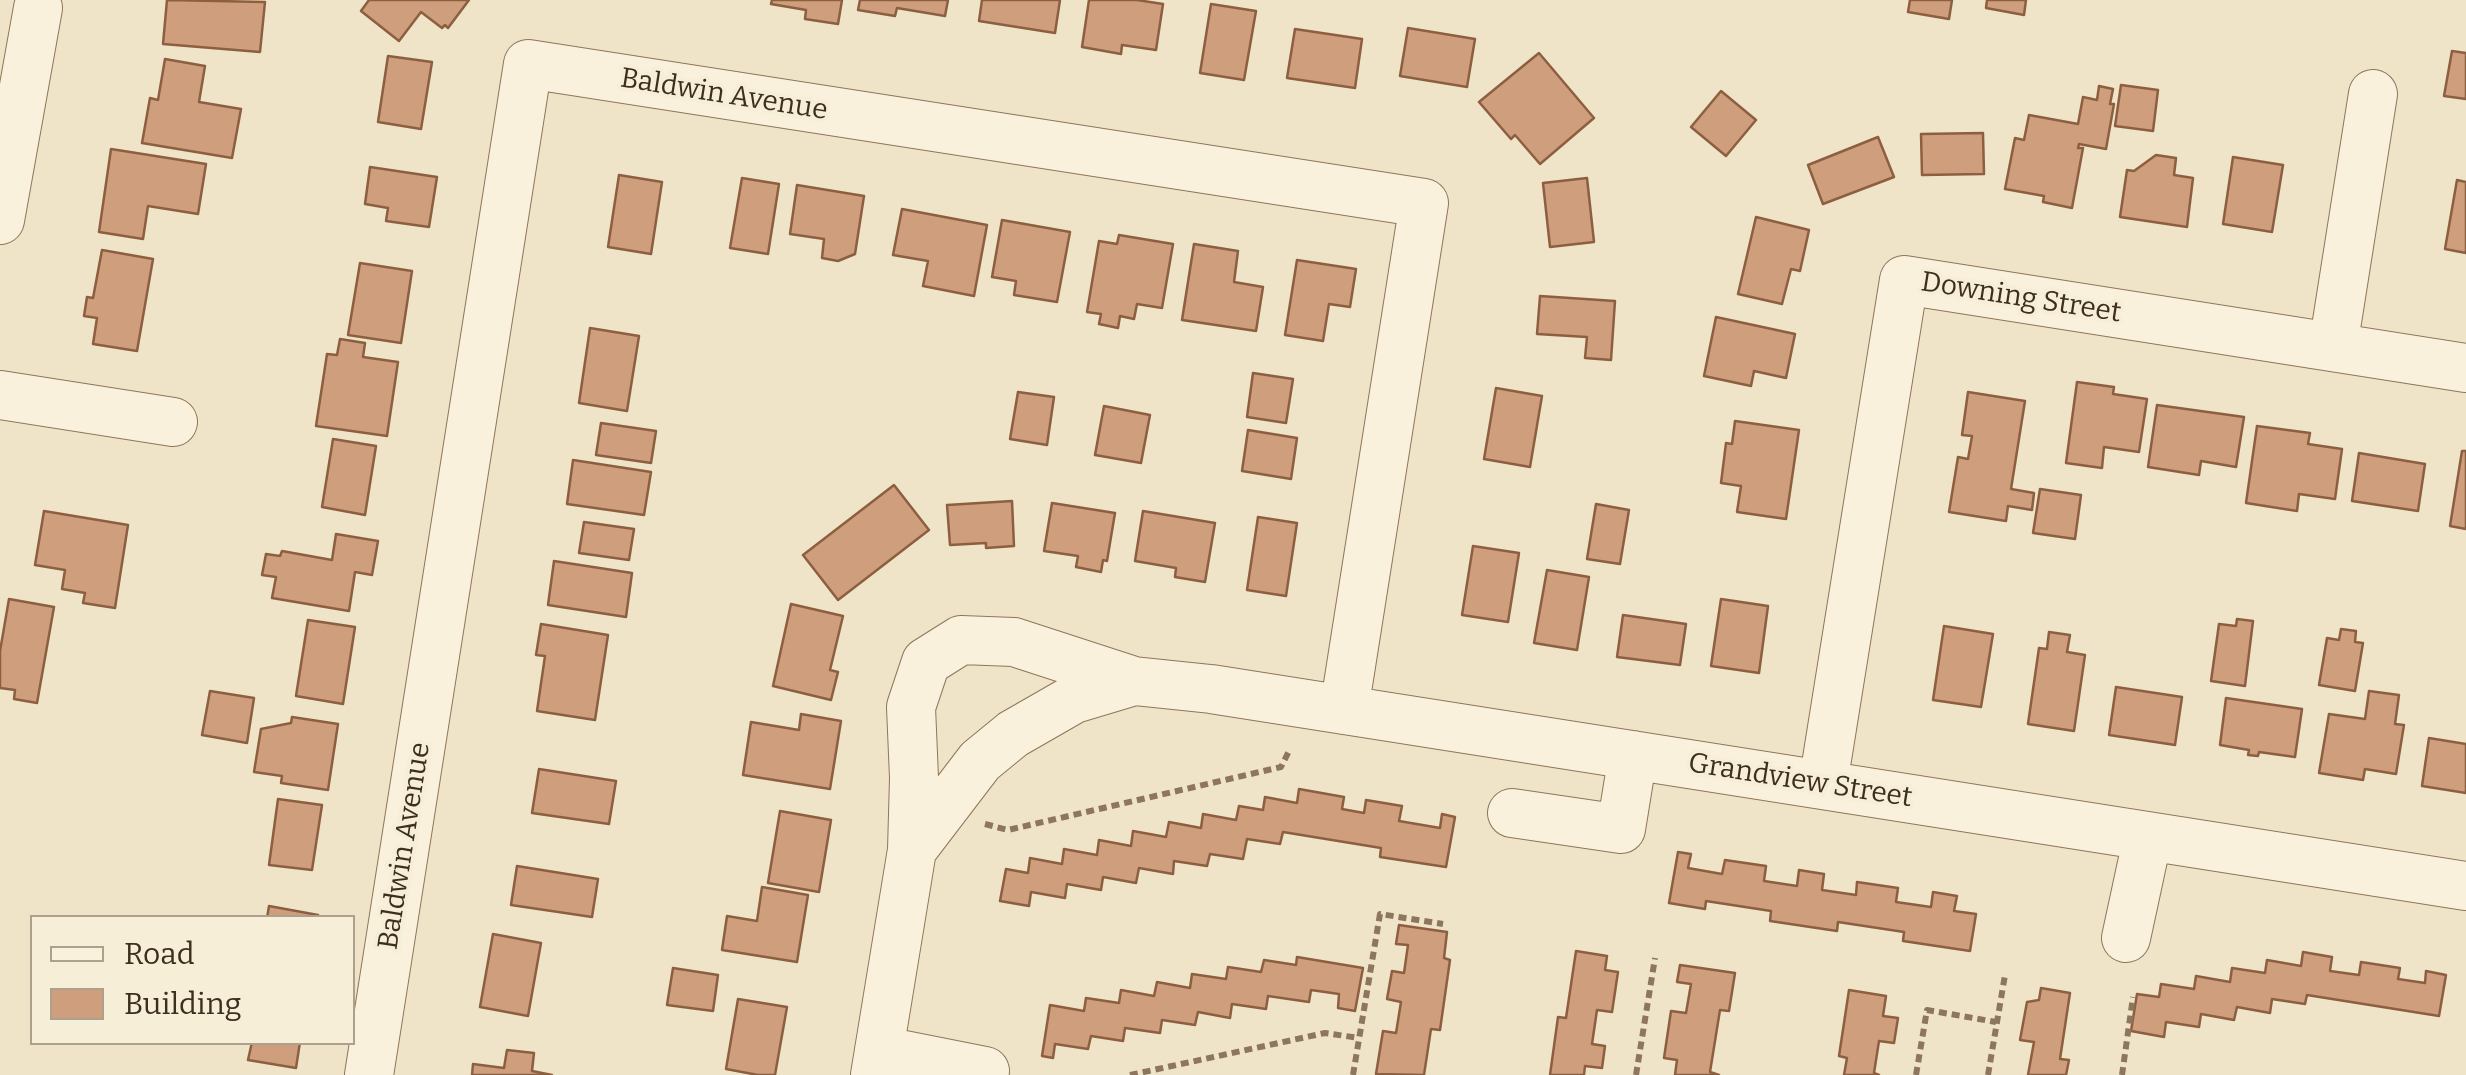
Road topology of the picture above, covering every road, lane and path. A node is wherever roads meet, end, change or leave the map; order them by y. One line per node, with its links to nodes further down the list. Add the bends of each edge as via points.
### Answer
1 (38, 8): 3 (street)
2 (2373, 94): 4 (street)
3 (0, 220)
4 (2334, 347): 5 (street, Downing Street); 12 (street, Downing Street, via 1904,280)
5 (2466, 368)
6 (0, 395): 7 (street)
7 (172, 422)
8 (1134, 682): 9 (street, Grandview Street); 16 (street, Grandview Street, via 1074,698 1013,734 980,761); 16 (street, Grandview Street, via 1014,642 961,640 926,662 911,707)
9 (1344, 710): 11 (street, Grandview Street); 27 (street, Baldwin Avenue, via 1424,203 528,64)
10 (1290, 749): 14 (path, via 1280,767 1261,772 1008,830)
11 (1633, 755): 12 (street, Grandview Street); 13 (street, via 1621,828)
12 (1823, 784): 15 (street, Grandview Street)
13 (1512, 813)
14 (985, 824)
15 (2148, 836): 17 (street, Grandview Street); 19 (street)
16 (912, 850): 25 (street, Grandview Street)
17 (2466, 886)
18 (1443, 924): 24 (path, via 1380,914)
19 (2126, 938)
20 (1654, 958): 30 (path)
21 (2005, 975): 23 (path)
22 (2133, 997): 33 (path)
23 (1996, 1022): 31 (path, via 1927,1010); 32 (path)
24 (1360, 1038): 28 (path, via 1325,1033); 29 (path)
25 (877, 1063): 26 (street)
26 (985, 1071)
27 (369, 1075)
28 (1130, 1075)
29 (1353, 1075)
30 (1636, 1075)
31 (1916, 1075)
32 (1988, 1075)
33 (2122, 1075)

